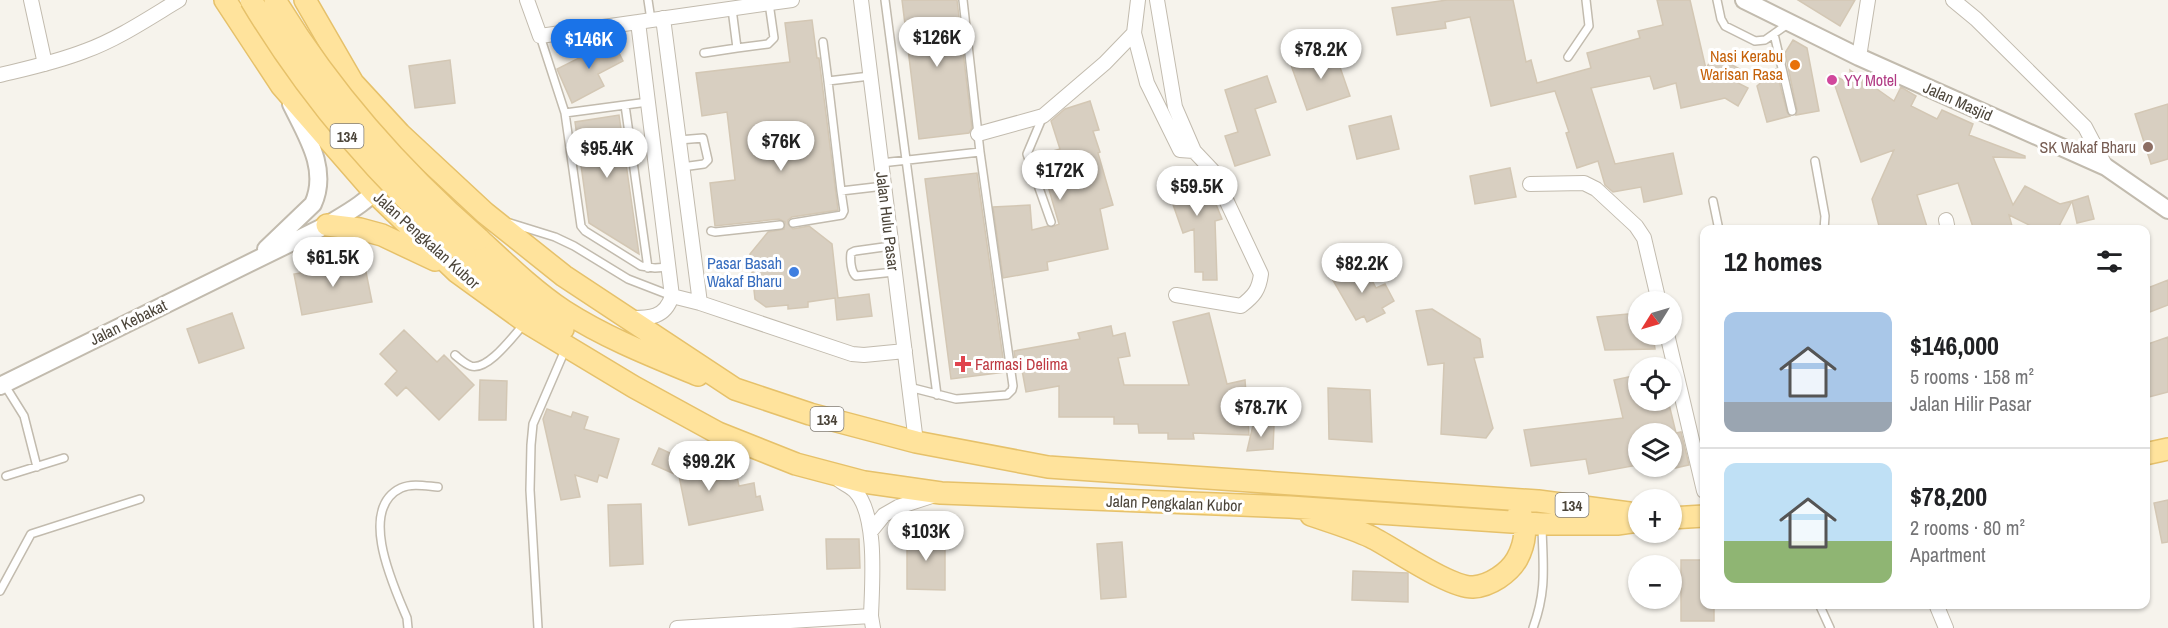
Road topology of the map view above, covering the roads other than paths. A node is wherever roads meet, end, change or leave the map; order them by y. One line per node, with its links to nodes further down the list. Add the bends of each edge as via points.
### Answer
1 (31, 0): 32 (street)
2 (179, 0): 32 (street, via 87,51)
3 (225, 0): 36 (main road, Jalan Pengkalan Kubor / 134)
4 (251, 0): 67 (main road, Jalan Pengkalan Kubor / 134, bridge, via 299,74 360,152 401,196)
5 (275, 0): 67 (main road, Jalan Pengkalan Kubor / 134, bridge, via 316,62 409,174)
6 (305, 0): 42 (main road, Jalan Pengkalan Kubor / 134, via 353,83)
7 (527, 0): 26 (street)
8 (648, 0): 22 (lane)
9 (792, 0): 20 (street)
10 (861, 0): 34 (street, Jalan Hulu Pasar)
11 (885, 0): 48 (lane)
12 (963, 0): 43 (lane)
13 (1138, 0): 24 (street)
14 (1157, 0): 45 (street, via 1175,107)
15 (1586, 0): 30 (lane, via 1588,26)
16 (1717, 0): 25 (lane, via 1721,19 1729,28 1755,40 1765,40)
17 (1744, 0): 23 (street, Jalan Masjid)
18 (1868, 0): 31 (street)
19 (1953, 0): 51 (street, via 2085,127)
20 (769, 3): 21 (street); 28 (lane, via 773,40)
21 (732, 9): 22 (street); 28 (lane)
22 (651, 20): 26 (street); 37 (street); 44 (street)
23 (1790, 23): 25 (lane); 31 (street, Jalan Masjid)
24 (1134, 33): 41 (street); 45 (street, via 1147,83 1180,150)
25 (1774, 34): 39 (lane)
26 (540, 36): 40 (lane)
27 (824, 42): 35 (lane)
28 (737, 48): 29 (lane)
29 (704, 52)
30 (1568, 57)
31 (1859, 57): 51 (street, Jalan Masjid)
32 (45, 64): 33 (street)
33 (0, 75)
34 (870, 76): 35 (lane); 49 (street, Jalan Hulu Pasar)
35 (828, 81): 54 (lane)
36 (281, 85): 55 (main road, Jalan Pengkalan Kubor / 134); 68 (street, Jalan Kebakat, via 317,159 317,194 313,204)
37 (648, 102): 38 (lane); 69 (street)
38 (625, 105): 40 (lane); 70 (lane)
39 (1792, 111)
40 (565, 113): 70 (lane, via 581,226)
41 (1043, 116): 43 (street); 59 (lane, via 1027,154)
42 (400, 134): 55 (street, Jalan Kebakat, via 400,159); 58 (main road, Jalan Pengkalan Kubor / 134)
43 (978, 134): 46 (lane)
44 (679, 140): 50 (street); 50 (lane, via 703,138 708,159 706,164)
45 (1194, 151): 73 (street, via 1212,170 1261,274 1260,286 1254,297 1241,306)
46 (980, 152): 48 (lane); 85 (lane, via 1013,386 1010,393 1003,395 956,399)
47 (1815, 160): 64 (lane)
48 (906, 161): 49 (lane); 85 (lane)
49 (881, 163): 53 (street, Jalan Hulu Pasar)
50 (682, 167): 75 (street)
51 (2106, 167): 57 (street, Jalan Masjid)
52 (1530, 184): 72 (street, via 1584,183 1596,189 1644,238)
53 (884, 186): 54 (lane); 66 (street, Jalan Hulu Pasar)
54 (841, 191): 60 (lane, via 844,210 839,217)
55 (375, 193): 61 (street, Jalan Kebakat); 67 (main road, Jalan Pengkalan Kubor / 134)
56 (1713, 201): 63 (lane)
57 (2168, 210)
58 (491, 217): 74 (lane, via 555,237 628,279); 76 (main road, Jalan Pengkalan Kubor / 134, via 564,276)
59 (1052, 222)
60 (793, 223)
61 (327, 225): 67 (main road, via 360,229); 68 (street, Jalan Kebakat)
62 (780, 225): 65 (lane)
63 (1718, 225)
64 (1825, 225)
65 (711, 231)
66 (891, 246): 71 (street, Jalan Hulu Pasar); 71 (lane, via 855,251 850,257 856,276)
67 (467, 255): 77 (main road, Jalan Pengkalan Kubor / 134); 84 (main road, Jalan Pengkalan Kubor / 134, via 543,295 584,323); 86 (main road, Jalan Pengkalan Kubor / 134, via 520,301)
68 (256, 258): 82 (street, Jalan Kebakat)
69 (669, 267): 70 (lane); 74 (street)
70 (648, 268)
71 (894, 272): 80 (street, Jalan Hulu Pasar)
72 (1656, 291)
73 (1176, 295)
74 (672, 296): 75 (street); 76 (street, via 659,315)
75 (700, 303): 80 (street, via 852,354)
76 (628, 318): 84 (main road, Jalan Pengkalan Kubor / 134)
77 (526, 322): 79 (main road, Jalan Pengkalan Kubor / 134); 81 (lane, via 481,366 470,366)
78 (1670, 345): 91 (street)
79 (567, 347): 86 (main road, Jalan Pengkalan Kubor / 134); 109 (lane, via 533,424 530,490)
80 (905, 351): 83 (street, Jalan Hulu Pasar)
81 (455, 356)
82 (2, 385): 89 (lane, via 24,416)
83 (909, 387): 85 (lane); 87 (street, Jalan Hulu Pasar)
84 (735, 389): 87 (main road, Jalan Pengkalan Kubor / 134, via 810,414)
85 (937, 395)
86 (718, 433): 90 (main road, Jalan Pengkalan Kubor / 134)
87 (916, 441): 95 (main road, Jalan Pengkalan Kubor / 134, via 1048,467)
88 (64, 458): 89 (lane)
89 (37, 467): 92 (lane)
90 (830, 474): 94 (main road, Jalan Pengkalan Kubor / 134); 103 (street, via 855,490)
91 (1700, 474)
92 (6, 476)
93 (438, 487): 108 (lane, via 399,488 386,502 380,522 383,556)
94 (941, 493): 97 (main road, Jalan Pengkalan Kubor / 134); 103 (street, via 898,507 884,515)
95 (1506, 499): 98 (main road, Jalan Pengkalan Kubor / 134); 102 (main road)
96 (140, 500): 104 (lane, via 31,534)
97 (1290, 507): 102 (main road, Jalan Pengkalan Kubor / 134); 102 (main road, via 1370,537 1452,584 1473,587 1497,580 1514,565)
98 (1628, 513)
99 (1700, 516): 100 (main road)
100 (1682, 517)
101 (1628, 522): 102 (main road, Jalan Pengkalan Kubor / 134)
102 (1533, 523): 111 (lane, via 1544,585)
103 (871, 531): 107 (street)
104 (0, 591)
105 (1821, 609): 112 (lane)
106 (1938, 609): 113 (street)
107 (872, 622): 110 (street)
108 (408, 628)
109 (538, 628)
110 (677, 628)
111 (1533, 628)
112 (1830, 628)
113 (1946, 628)

